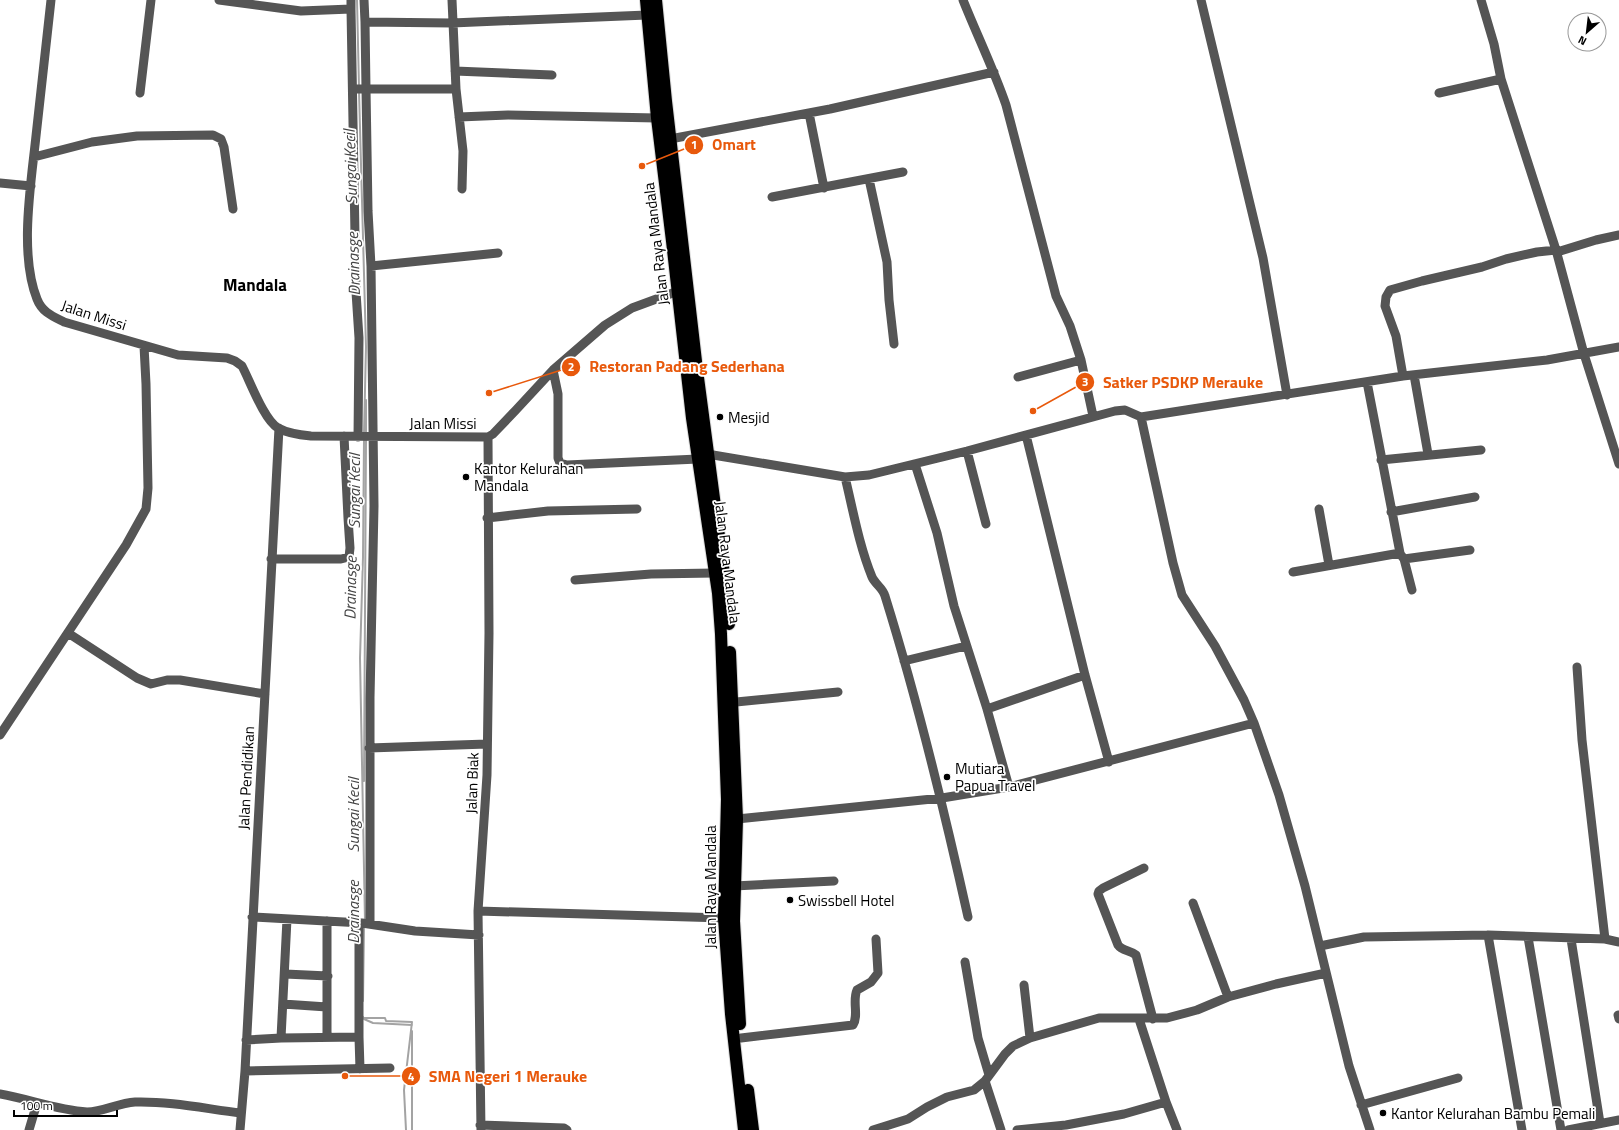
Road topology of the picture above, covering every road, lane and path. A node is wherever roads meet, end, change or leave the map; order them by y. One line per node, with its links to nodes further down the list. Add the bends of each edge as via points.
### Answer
1 (52, 0): 28 (street, Jalan Missi)
2 (151, 0): 21 (street)
3 (219, 0): 11 (street, via 301,11)
4 (364, 0): 13 (street)
5 (452, 0): 14 (street)
6 (646, 0): 12 (highway, Jalan Raya Mandala)
7 (656, 0): 23 (highway, Jalan Raya Mandala)
8 (963, 0): 16 (street)
9 (1201, 0): 52 (street, via 1263,258)
10 (1480, 0): 18 (street, via 1494,44)
11 (351, 5): 19 (street)
12 (647, 15): 14 (street); 23 (highway, Jalan Raya Mandala)
13 (365, 22): 14 (street); 19 (street)
14 (452, 23): 15 (street)
15 (455, 72): 17 (street); 20 (street)
16 (994, 72): 24 (street); 46 (street, via 1006,105 1056,296 1070,326)
17 (552, 75)
18 (1501, 79): 22 (street); 38 (street)
19 (359, 89): 20 (street); 40 (street); 58 (street, via 356,292)
20 (456, 89): 25 (street)
21 (140, 93)
22 (1439, 93)
23 (661, 101): 26 (highway, Jalan Raya Mandala); 27 (highway, Jalan Raya Mandala)
24 (809, 113): 27 (street); 33 (street)
25 (459, 117): 26 (street, via 508,115); 34 (street, via 463,151)
26 (657, 118): 41 (highway, Jalan Raya Mandala)
27 (670, 138): 63 (highway, Jalan Raya Mandala)
28 (34, 157): 32 (street, Jalan Missi); 36 (street, via 92,142 137,136 213,135 221,139 224,147)
29 (903, 172): 30 (street)
30 (869, 179): 33 (street); 42 (street, via 887,262)
31 (0, 183): 32 (street)
32 (31, 186): 43 (street, Jalan Missi, via 29,266 37,300 43,309 64,322)
33 (824, 188): 35 (street)
34 (462, 189)
35 (772, 197)
36 (234, 209)
37 (1619, 236): 38 (street)
38 (1560, 250): 45 (street); 49 (street, via 1506,259 1390,290 1386,297 1386,306 1396,336)
39 (498, 253): 40 (street)
40 (371, 266): 58 (street)
41 (678, 291): 47 (street, Jalan Missi, via 632,308 613,319); 63 (highway, Jalan Raya Mandala, via 692,418)
42 (894, 344)
43 (144, 346): 55 (street, Jalan Missi, via 178,355 227,358 235,361 242,366 270,421); 82 (street, via 147,505 144,515)
44 (1619, 347): 45 (street)
45 (1584, 354): 48 (street); 66 (street)
46 (1081, 360): 50 (street); 53 (street)
47 (553, 370): 59 (street, Jalan Missi); 63 (street, via 558,394 560,463 566,465)
48 (1414, 375): 49 (street); 62 (street)
49 (1404, 376): 51 (street)
50 (1018, 377)
51 (1367, 382): 52 (street); 64 (street)
52 (1287, 395): 54 (street)
53 (1093, 416): 54 (street, via 1121,410); 56 (street)
54 (1141, 417): 91 (street, via 1182,595 1215,646)
55 (279, 428): 57 (street, Jalan Missi, via 305,435); 76 (street, Jalan Pendidikan)
56 (1026, 435): 61 (street); 86 (street)
57 (344, 436): 58 (street, Jalan Missi); 76 (street, via 349,557)
58 (366, 437): 59 (street, Jalan Missi); 94 (street, via 374,506)
59 (488, 437): 72 (street, Jalan Biak)
60 (1480, 450): 62 (street)
61 (967, 451): 65 (street); 73 (street)
62 (1428, 454): 64 (street)
63 (702, 456): 67 (street); 79 (highway, Jalan Raya Mandala); 89 (highway, Jalan Raya Mandala, via 726,588)
64 (1381, 460): 71 (street)
65 (915, 464): 67 (street, via 869,475); 83 (street, via 937,533)
66 (1619, 464)
67 (844, 477): 84 (street, via 871,575 885,594)
68 (1475, 497): 71 (street)
69 (637, 509): 72 (street, via 548,512)
70 (1319, 509): 77 (street)
71 (1391, 512): 75 (street)
72 (487, 518): 93 (street, Jalan Biak)
73 (986, 524)
74 (1470, 550): 75 (street)
75 (1402, 556): 77 (street); 81 (street)
76 (271, 559): 88 (street, Jalan Pendidikan)
77 (1329, 565): 78 (street)
78 (1293, 572)
79 (715, 573): 80 (street, via 651,574); 89 (highway, Jalan Raya Mandala)
80 (575, 580)
81 (1412, 590)
82 (68, 633): 88 (street, via 150,684 180,680); 92 (street)
83 (966, 646): 84 (street); 90 (street)
84 (904, 661): 97 (street)
85 (1577, 667): 115 (street, via 1582,740)
86 (1085, 675): 90 (street); 95 (street)
87 (838, 692): 89 (street)
88 (265, 694): 104 (street, Jalan Pendidikan)
89 (729, 703): 98 (highway, Jalan Raya Mandala); 106 (highway, Jalan Raya Mandala)
90 (987, 709): 96 (street)
91 (1254, 723): 95 (street); 117 (street, via 1279,795)
92 (0, 735)
93 (488, 744): 94 (street); 103 (street, Jalan Biak)
94 (369, 748): 109 (street)
95 (1109, 762): 96 (street)
96 (1009, 787): 97 (street)
97 (942, 798): 98 (street); 105 (street)
98 (737, 818): 101 (highway, Jalan Raya Mandala)
99 (1144, 868): 127 (street, via 1103,888 1098,894 1118,945 1136,956)
100 (834, 881): 101 (street)
101 (734, 886): 131 (highway, Jalan Raya Mandala)
102 (1193, 903): 123 (street)
103 (478, 911): 106 (street); 110 (street, Jalan Biak)
104 (252, 917): 107 (street); 133 (street, Jalan Pendidikan)
105 (968, 917)
106 (724, 918): 137 (highway, Jalan Raya Mandala, via 729,1000)
107 (287, 919): 108 (street); 120 (street)
108 (327, 921): 109 (street); 121 (street)
109 (364, 923): 110 (street, via 415,931); 129 (street)
110 (479, 935): 147 (street, Jalan Biak)
111 (1488, 935): 112 (street); 117 (street, via 1364,937); 158 (street)
112 (1528, 937): 114 (street); 159 (street)
113 (876, 939): 131 (street, via 878,973 871,982 856,990 856,1019 853,1025)
114 (1571, 939): 115 (street); 146 (street)
115 (1605, 939): 116 (street)
116 (1619, 942)
117 (1320, 946): 119 (street)
118 (965, 962): 138 (street)
119 (1326, 973): 123 (street); 143 (street)
120 (285, 974): 121 (street); 124 (street)
121 (328, 976): 125 (street)
122 (1024, 985): 132 (street)
123 (1228, 997): 127 (street, via 1181,1015)
124 (283, 1004): 125 (street); 130 (street)
125 (327, 1007): 128 (street)
126 (1139, 1019): 127 (street); 132 (street, via 1099,1018); 141 (street)
127 (1153, 1019)
128 (328, 1037): 129 (street); 130 (street)
129 (359, 1037): 135 (street)
130 (281, 1038): 133 (street)
131 (741, 1038): 137 (highway, Jalan Raya Mandala)
132 (1030, 1038): 138 (street, via 1013,1046)
133 (246, 1040): 136 (street, Jalan Pendidikan)
134 (390, 1068): 135 (street)
135 (360, 1069): 136 (street)
136 (245, 1071): 144 (street, Jalan Pendidikan)
137 (742, 1078): 151 (highway, Jalan Raya Mandala); 152 (highway, Jalan Raya Mandala)
138 (987, 1078): 153 (street, via 974,1090 936,1102 908,1119); 154 (street)
139 (1458, 1078): 143 (street)
140 (0, 1094): 142 (street)
141 (1166, 1102): 155 (street, via 1124,1114 1066,1125); 156 (street)
142 (37, 1103): 144 (street, via 88,1112 127,1103 144,1102); 148 (street)
143 (1361, 1105): 157 (street)
144 (241, 1113): 149 (street, Jalan Pendidikan)
145 (1619, 1120): 146 (street)
146 (1600, 1124): 160 (street)
147 (480, 1128): 150 (street)
148 (29, 1130)
149 (240, 1130)
150 (567, 1130)
151 (744, 1130)
152 (753, 1130)
153 (872, 1130)
154 (1001, 1130)
155 (1018, 1130)
156 (1177, 1130)
157 (1370, 1130)
158 (1522, 1130)
159 (1561, 1130)
160 (1568, 1130)

